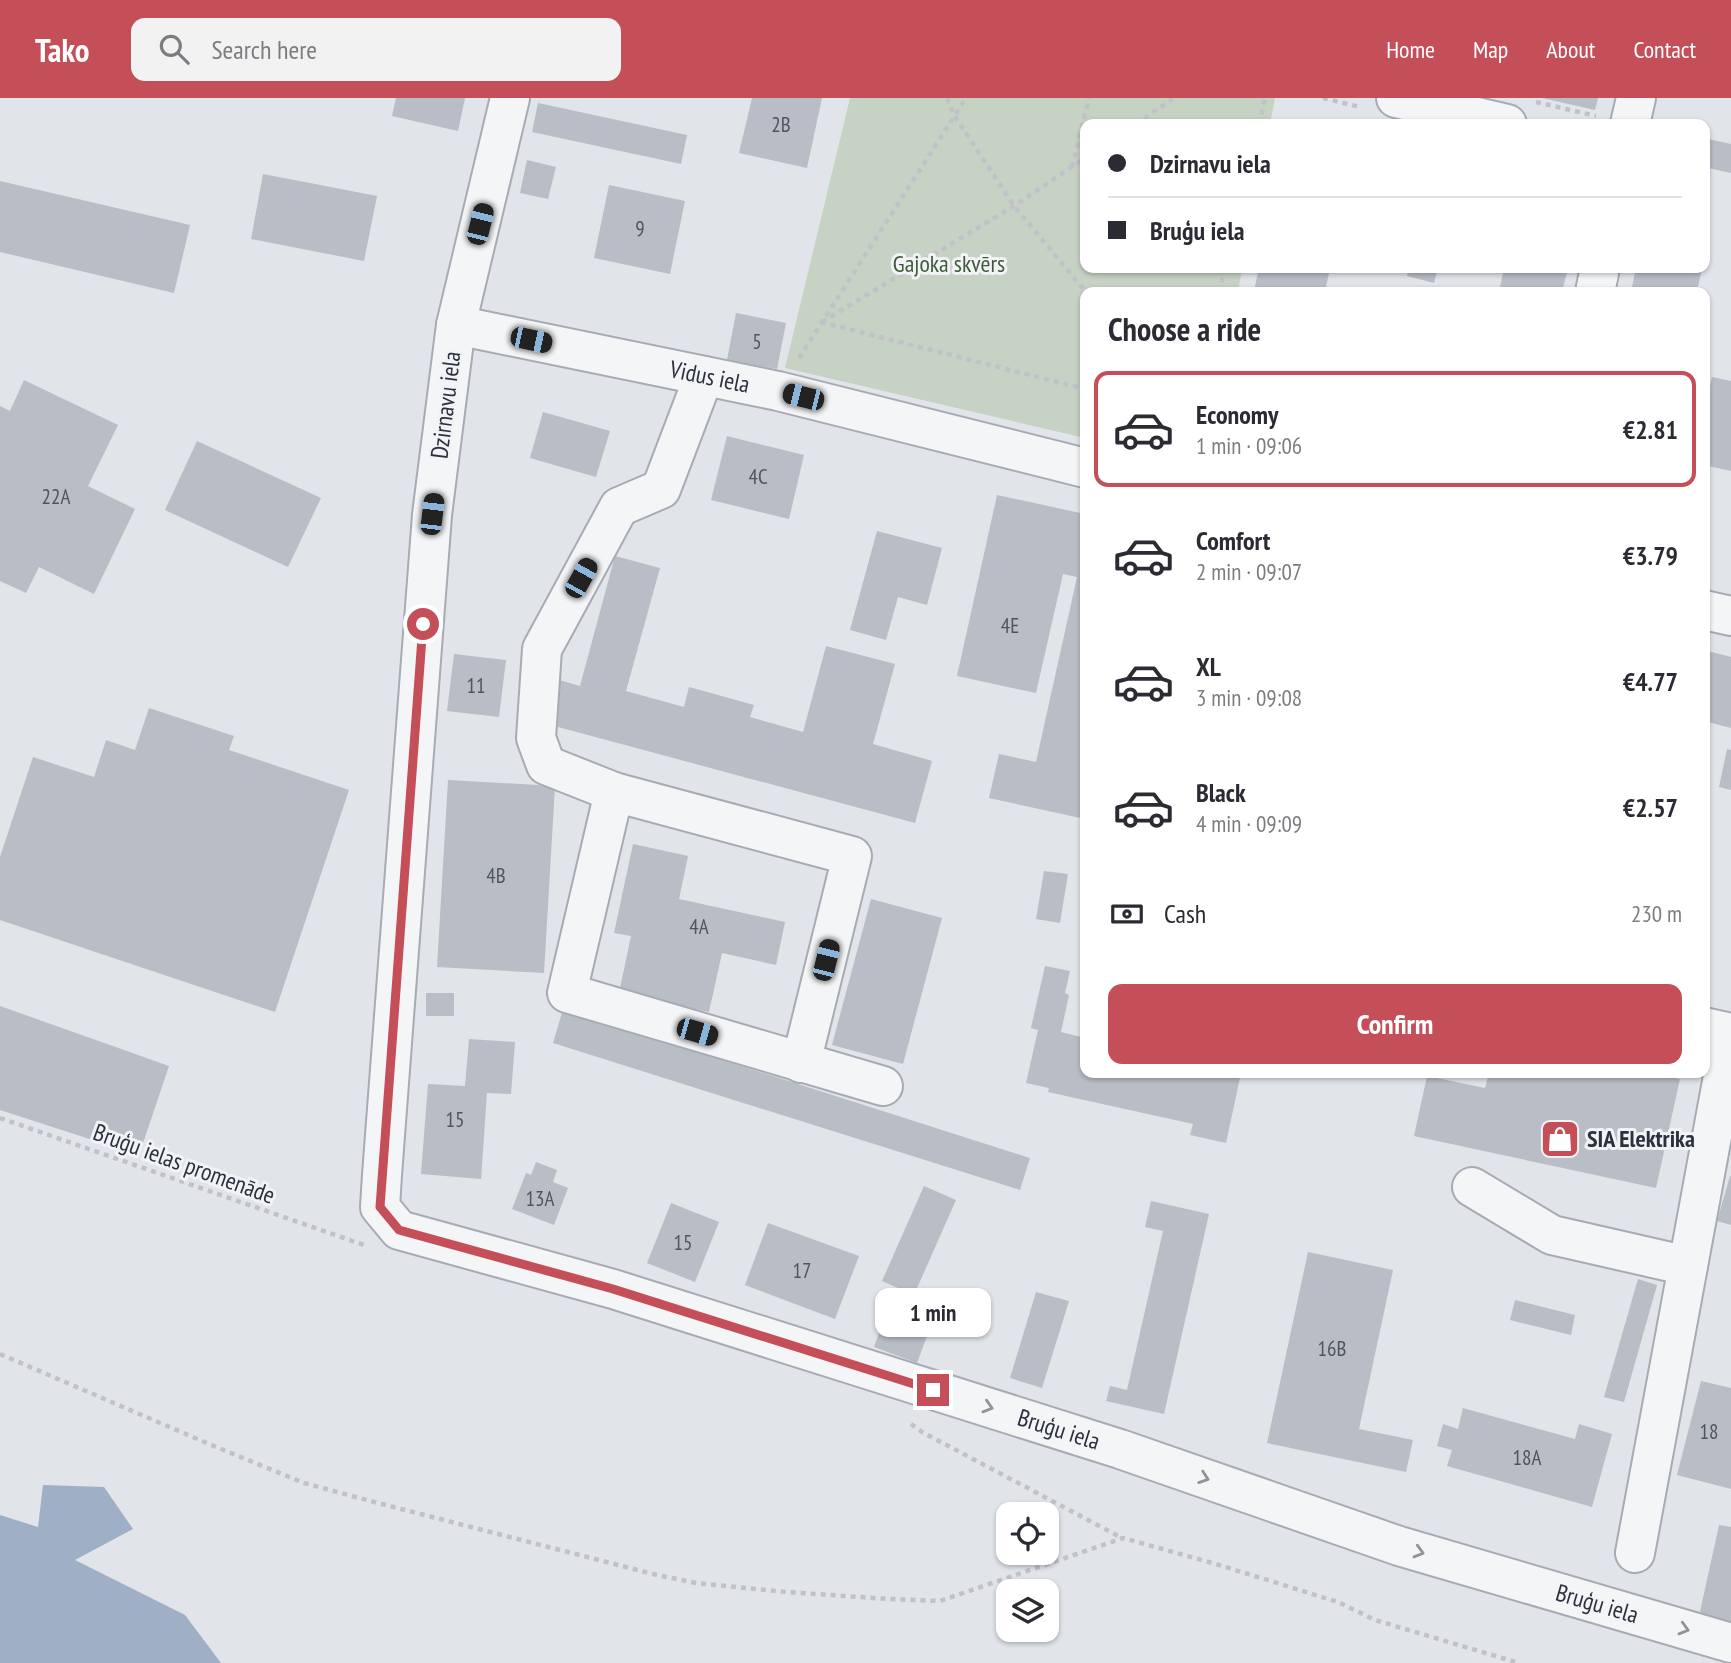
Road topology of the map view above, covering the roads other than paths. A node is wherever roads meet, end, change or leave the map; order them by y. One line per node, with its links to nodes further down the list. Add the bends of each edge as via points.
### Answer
1 (510, 98): 6 (street, Dzirnavu iela)
2 (1395, 98): 4 (street)
3 (1636, 98): 5 (street)
4 (1520, 113)
5 (1616, 119)
6 (456, 325): 7 (street, Vidus iela); 17 (street, Dzirnavu iela, via 432,514 417,705 380,1207)
7 (704, 376): 8 (street, Vidus iela); 11 (street, via 661,489 619,507 542,649 536,738 546,765)
8 (1080, 467)
9 (1710, 611): 10 (street)
10 (1731, 616)
11 (614, 792): 14 (street, via 566,993); 14 (street, via 852,856)
12 (1710, 1028): 13 (street)
13 (1731, 1033): 18 (street)
14 (801, 1063): 15 (street)
15 (883, 1087)
16 (1472, 1186): 18 (street, via 1552,1235)
17 (388, 1217): 20 (street, Bruģu iela, one-way to 20, via 399,1230 613,1289 1120,1449 1399,1546)
18 (1688, 1266): 19 (street)
19 (1635, 1553)
20 (1731, 1643)

